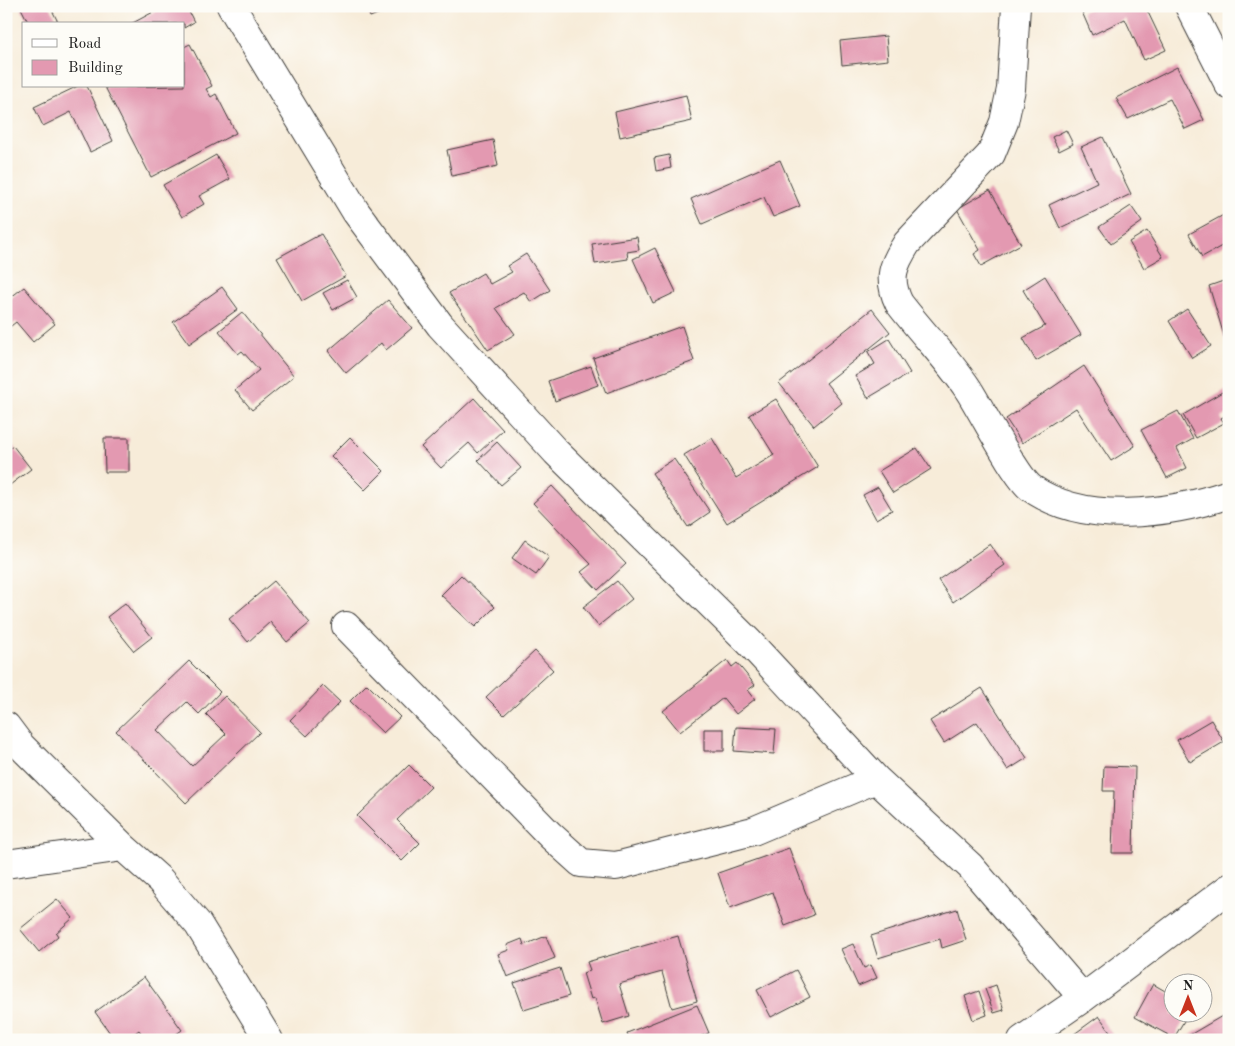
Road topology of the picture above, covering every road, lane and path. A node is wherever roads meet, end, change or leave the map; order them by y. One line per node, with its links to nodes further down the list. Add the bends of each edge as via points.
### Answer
1 (231, 6): 8 (street, via 356,212 440,325 556,452 749,642)
2 (1016, 6): 5 (street, via 1011,90 1004,122 991,154 907,243 898,258 892,274 892,290 898,304 966,386 1029,487 1076,509 1102,513 1167,509)
3 (1188, 6): 4 (street)
4 (1229, 85)
5 (1229, 494)
6 (346, 626): 8 (street, via 581,863 616,866 753,831)
7 (6, 726): 9 (street, via 21,746)
8 (876, 779): 12 (street, via 970,866)
9 (123, 847): 10 (street); 13 (street, via 160,880 198,924)
10 (6, 864)
11 (1229, 888): 12 (street)
12 (1082, 998): 14 (street)
13 (269, 1040)
14 (1022, 1040)

